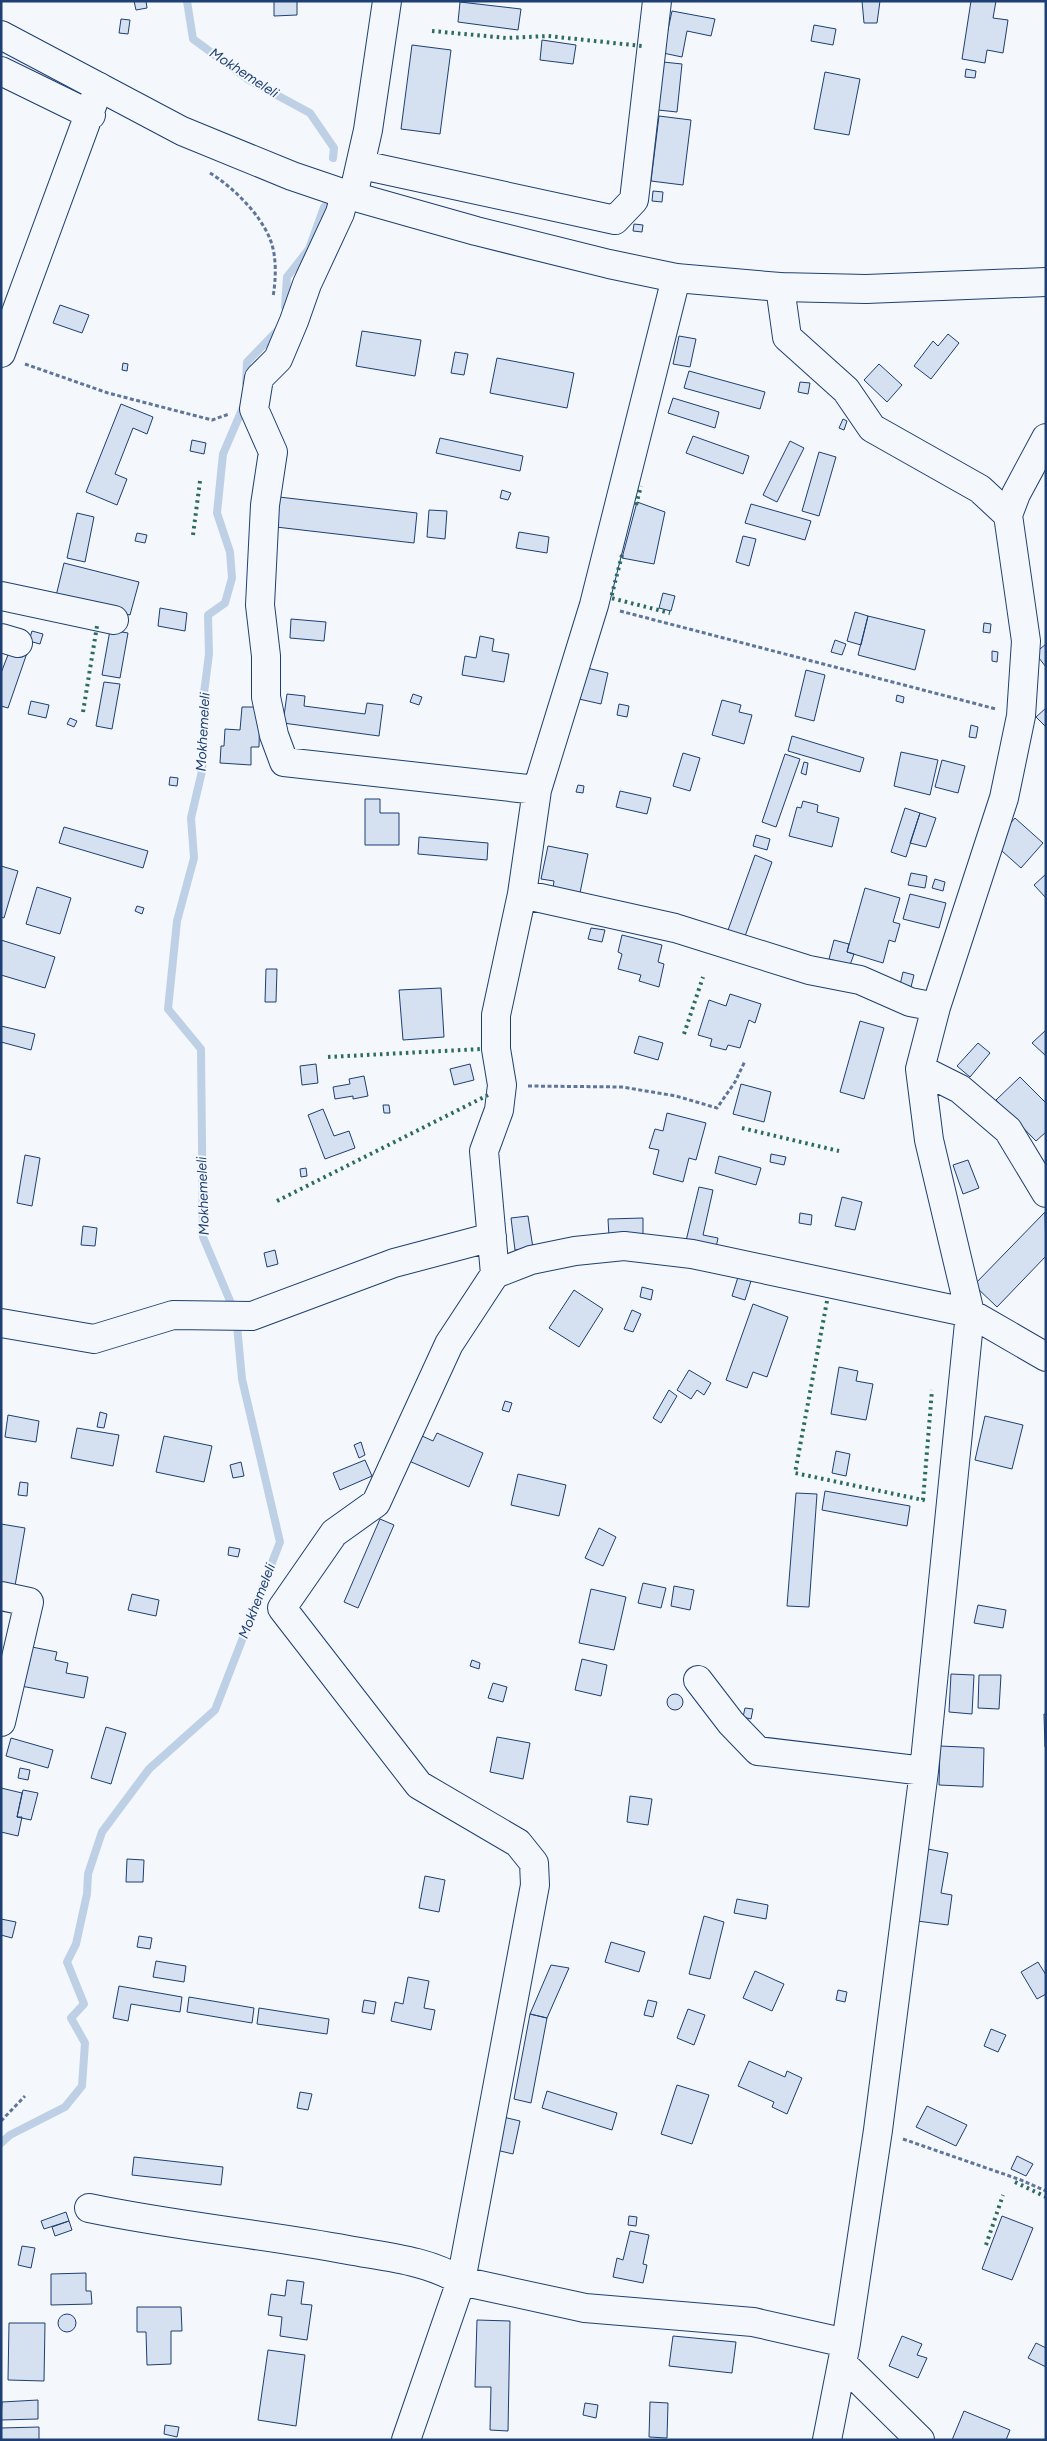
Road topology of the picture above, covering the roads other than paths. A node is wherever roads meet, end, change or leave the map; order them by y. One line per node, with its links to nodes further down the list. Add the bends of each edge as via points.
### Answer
1 (387, 1): 7 (street)
2 (657, 1): 7 (street, via 634,200 615,220)
3 (1, 34): 5 (street)
4 (1, 71): 6 (street)
5 (99, 87): 6 (street); 8 (street, via 182,131 292,176)
6 (90, 115): 12 (street)
7 (362, 165): 8 (street)
8 (349, 195): 9 (street, via 495,236); 17 (street, via 306,284 278,359 259,378 254,408 273,452 260,604 266,656 266,697 274,735 284,762)
9 (676, 278): 11 (street); 17 (street, via 594,605)
10 (1046, 282): 11 (street, via 866,289)
11 (780, 287): 14 (street, via 786,337 846,390 872,428 980,489)
12 (10, 357)
13 (1046, 438): 14 (street)
14 (1008, 515): 19 (street, via 1026,641 1020,716 1004,798)
15 (1, 596): 16 (street)
16 (114, 620)
17 (537, 790): 18 (street)
18 (522, 894): 19 (street, via 675,928 809,970 860,980 910,1002); 22 (street, via 496,1015 496,1049 502,1085 499,1110 484,1151)
19 (936, 1007): 20 (street)
20 (920, 1069): 21 (street, via 960,1089 1008,1130); 24 (street, via 929,1140)
21 (1046, 1193)
22 (492, 1237): 23 (street); 25 (street, via 394,1263 252,1316 173,1315 94,1339)
23 (495, 1274): 24 (street, via 548,1256 624,1246 692,1254); 32 (street, via 449,1344 376,1504 334,1533 282,1608 419,1784 518,1843 534,1863 535,1885)
24 (970, 1313): 26 (street); 30 (street)
25 (1, 1323)
26 (1046, 1357)
27 (1, 1596): 29 (street, via 29,1602)
28 (698, 1680): 30 (street, via 731,1723 758,1750)
29 (1, 1722)
30 (924, 1771): 33 (street, via 878,2130)
31 (88, 2208): 32 (street, via 418,2262)
32 (461, 2281): 33 (street, via 584,2308 753,2322 805,2332); 34 (street)
33 (844, 2353): 35 (street); 36 (street)
34 (406, 2440)
35 (827, 2440)
36 (920, 2440)

